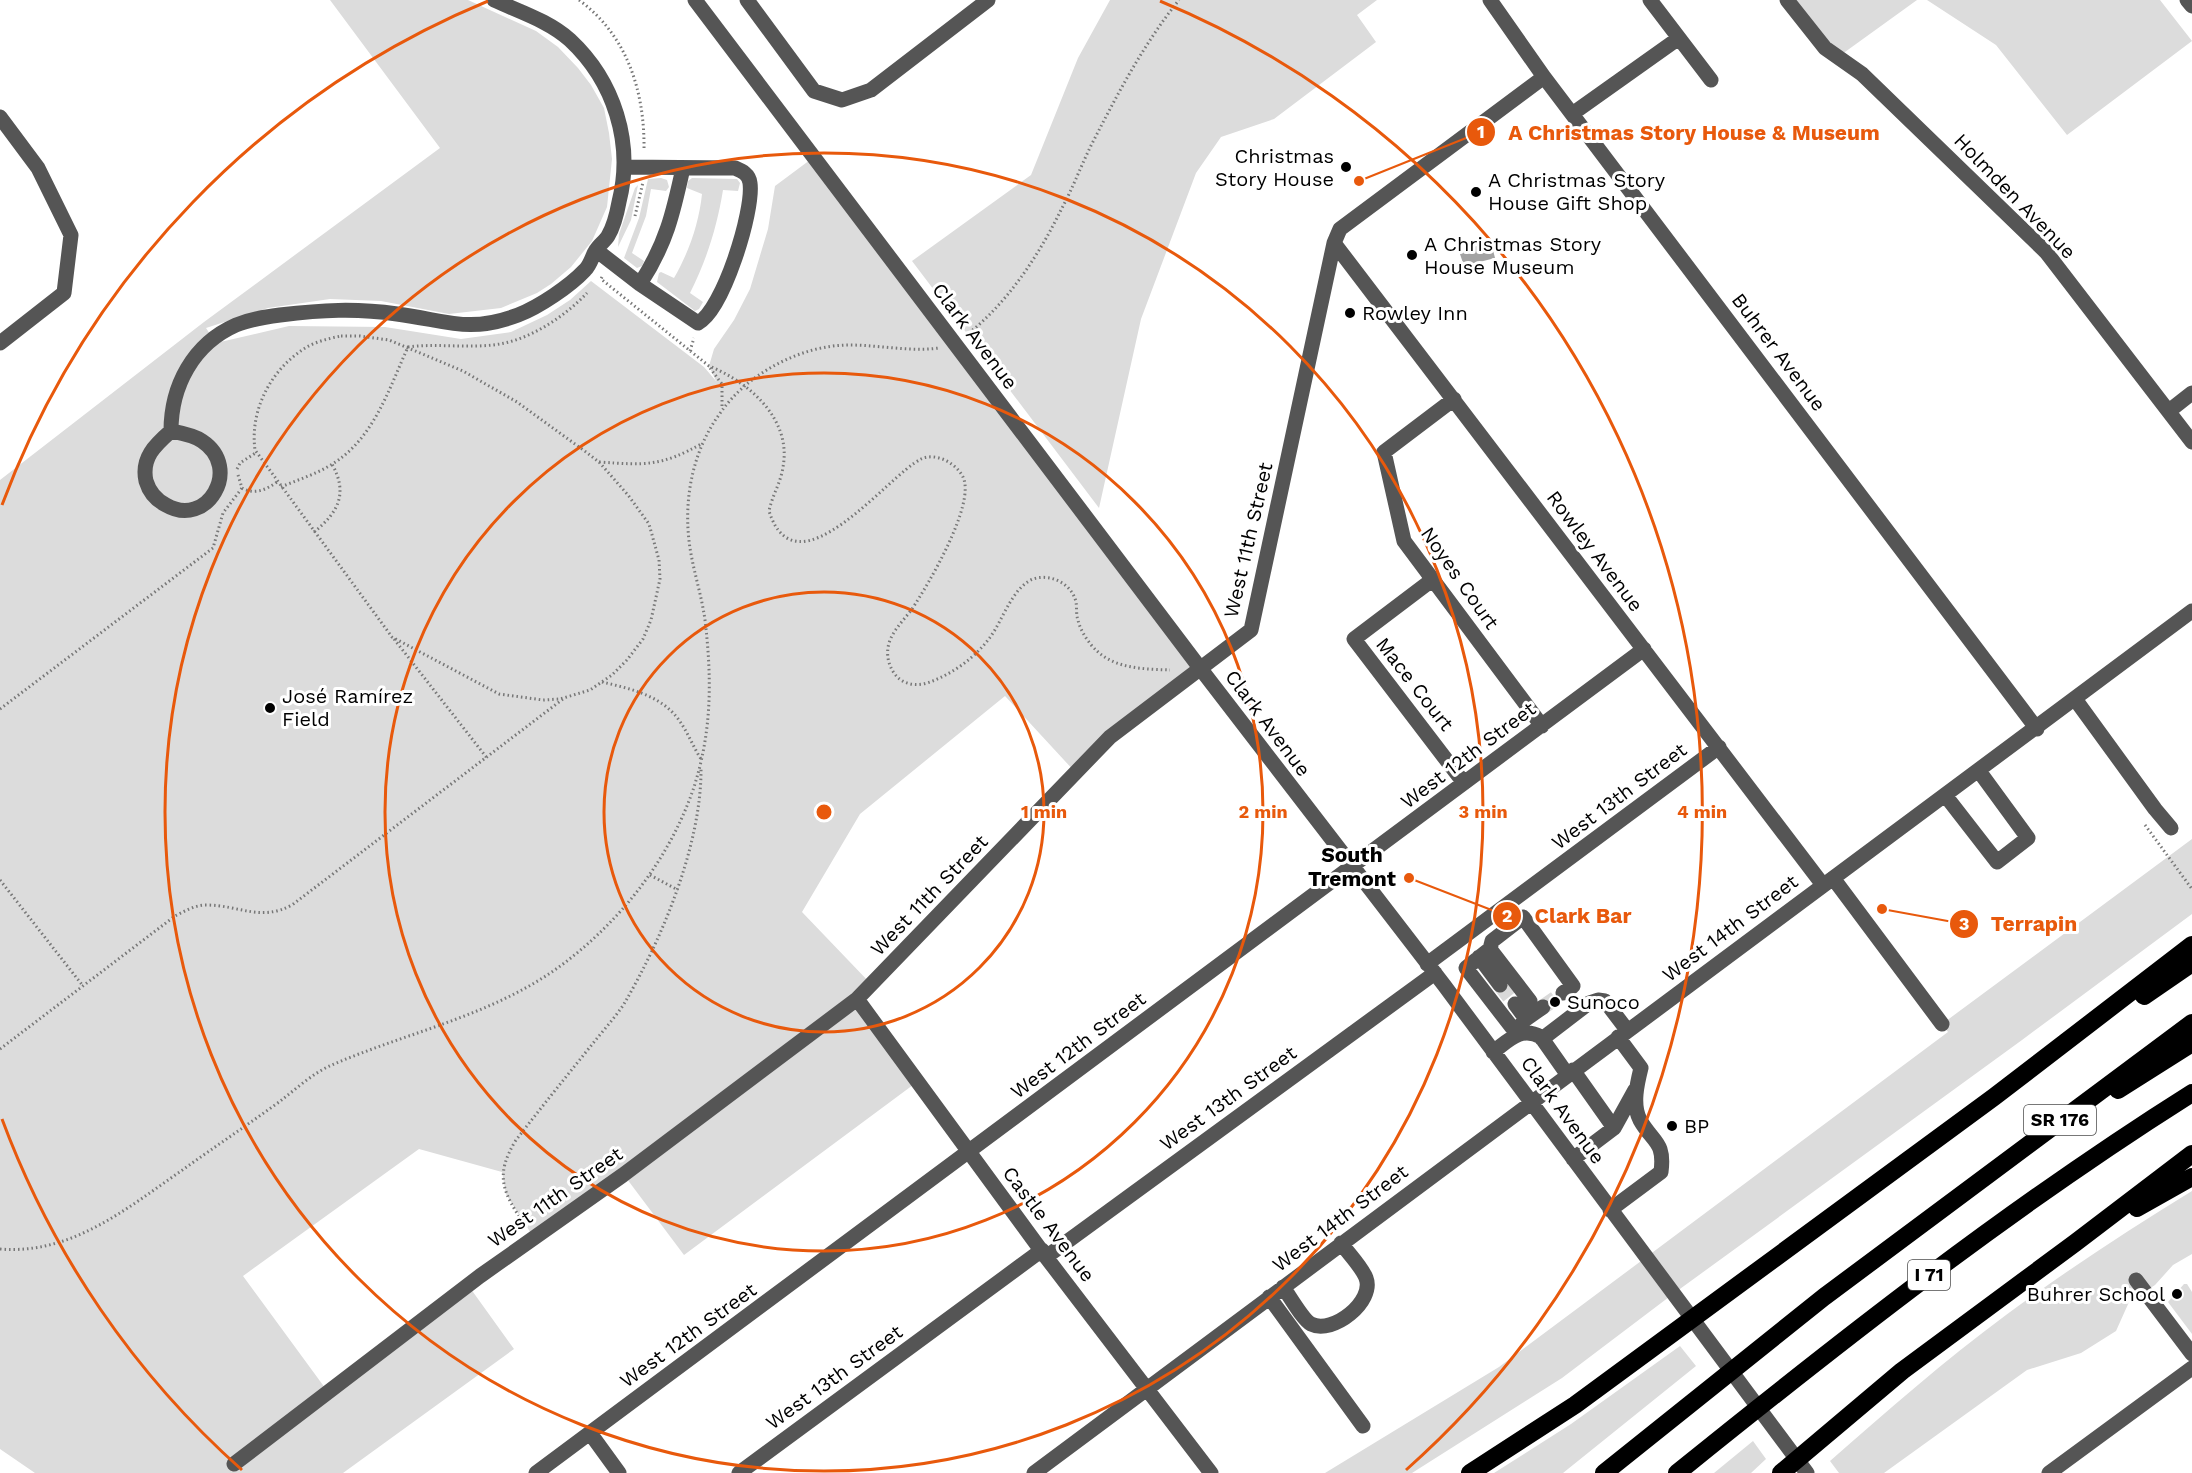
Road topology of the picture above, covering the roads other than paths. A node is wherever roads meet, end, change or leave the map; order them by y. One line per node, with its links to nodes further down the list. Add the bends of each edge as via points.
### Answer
1 (494, 0): 15 (street, via 547,23 590,62 613,101)
2 (695, 0): 29 (street, Clark Avenue)
3 (747, 0): 4 (street, via 814,91 842,99 871,90)
4 (988, 0)
5 (1490, 0): 11 (street, Buhrer Avenue)
6 (1650, 0): 10 (street)
7 (1788, 0): 23 (street, Holmden Avenue, via 1825,48 1862,74 2046,252)
8 (2187, 0): 9 (street)
9 (2192, 6)
10 (1679, 38): 12 (street); 13 (street)
11 (1544, 77): 13 (street, Buhrer Avenue); 17 (street, West 11th Street, via 1340,229)
12 (1711, 80)
13 (1572, 114): 32 (street, Buhrer Avenue)
14 (0, 117): 20 (street, via 38,168 71,236 64,293)
15 (625, 167): 16 (street); 18 (street, via 616,215)
16 (683, 168): 19 (street, via 672,221); 19 (street, via 735,168 745,172 750,182 749,202 733,267 715,304 698,323)
17 (1334, 243): 22 (street, Rowley Avenue); 29 (street, West 11th Street, via 1251,630)
18 (596, 250): 19 (street); 24 (street, via 585,270 556,294 501,321 455,325 353,309 259,318 236,325 216,336 187,367 175,393)
19 (640, 284)
20 (0, 343)
21 (2192, 393): 23 (street)
22 (1454, 399): 26 (street, Noyes Court, via 1384,452 1404,541); 28 (street, Rowley Avenue)
23 (2169, 411): 25 (street, Holmden Avenue)
24 (171, 431): 24 (street, via 153,447 144,470 148,487 158,501 186,511 214,495 221,473 212,450 202,441)
25 (2192, 442)
26 (1432, 580): 31 (street, Noyes Court); 35 (street, Mace Court, via 1353,639)
27 (2192, 611): 30 (street, West 14th Street)
28 (1644, 649): 31 (street, West 12th Street); 33 (street, Rowley Avenue)
29 (1200, 668): 38 (street, Clark Avenue); 47 (street, West 11th Street, via 1110,737)
30 (2075, 699): 32 (street, West 14th Street); 37 (street)
31 (1542, 726): 35 (street, West 12th Street)
32 (2037, 729): 34 (street, West 14th Street)
33 (1719, 747): 39 (street, Rowley Avenue); 44 (street, West 13th Street)
34 (1979, 771): 36 (street, West 14th Street); 36 (street, via 2028,838 1997,862)
35 (1464, 783): 38 (street, West 12th Street)
36 (1945, 795): 39 (street, West 14th Street)
37 (2171, 828)
38 (1352, 867): 44 (street, Clark Avenue); 64 (street, West 12th Street)
39 (1828, 881): 52 (street, Rowley Avenue); 54 (street, West 14th Street)
40 (2192, 945): 61 (highway)
41 (1485, 953): 43 (street); 45 (street); 46 (street, via 1492,941 1523,917 1573,986); 50 (street, via 1530,1001)
42 (2192, 963): 61 (highway)
43 (1466, 968): 44 (street); 53 (street)
44 (1435, 974): 57 (street, Clark Avenue); 72 (street, West 13th Street)
45 (1500, 985)
46 (1563, 993)
47 (856, 999): 64 (street, Castle Avenue); 81 (street, West 11th Street, via 671,1140 480,1276)
48 (1515, 1004): 50 (street)
49 (1543, 1007): 50 (street)
50 (1526, 1019): 53 (street)
51 (2192, 1023): 69 (highway, SR 176)
52 (1942, 1024)
53 (1515, 1031): 55 (street); 57 (street)
54 (1623, 1033): 55 (street, via 1605,1001 1598,1000); 58 (street, West 14th Street); 59 (street, via 1641,1068)
55 (1542, 1039): 58 (street)
56 (2192, 1043): 69 (highway, I 71)
57 (1493, 1052): 62 (street, Clark Avenue)
58 (1570, 1072): 62 (street, West 14th Street); 63 (street)
59 (1635, 1090): 63 (street); 68 (street, via 1640,1119 1664,1154 1661,1172)
60 (2192, 1093): 89 (highway, I 71, via 1961,1250)
61 (1994, 1097): 87 (highway, via 1575,1405)
62 (1531, 1101): 66 (street, Clark Avenue); 70 (street, West 14th Street)
63 (1614, 1128): 66 (street)
64 (969, 1152): 72 (street, Castle Avenue); 80 (street, West 12th Street)
65 (2192, 1154): 71 (highway)
66 (1573, 1159): 68 (street, Clark Avenue)
67 (2192, 1177): 71 (highway)
68 (1610, 1210): 91 (street, Clark Avenue)
69 (1928, 1218): 88 (highway, I 71)
70 (1341, 1243): 74 (street, West 14th Street); 74 (street, via 1366,1278 1363,1300 1354,1310 1334,1324 1323,1327 1310,1323)
71 (2075, 1243): 90 (highway, via 1902,1371)
72 (1044, 1254): 78 (street, Castle Avenue); 84 (street, West 13th Street)
73 (2136, 1280): 76 (street)
74 (1283, 1287): 75 (street, West 14th Street)
75 (1269, 1297): 78 (street, West 14th Street); 79 (street)
76 (2192, 1354)
77 (2192, 1368): 92 (street)
78 (1148, 1388): 85 (street, West 14th Street); 86 (street, Castle Avenue)
79 (1363, 1426)
80 (590, 1433): 82 (street, West 12th Street); 83 (street)
81 (234, 1464)
82 (536, 1473)
83 (619, 1473)
84 (739, 1473)
85 (1034, 1473)
86 (1211, 1473)
87 (1470, 1473)
88 (1604, 1473)
89 (1677, 1473)
90 (1781, 1473)
91 (1807, 1473)
92 (2049, 1473)

